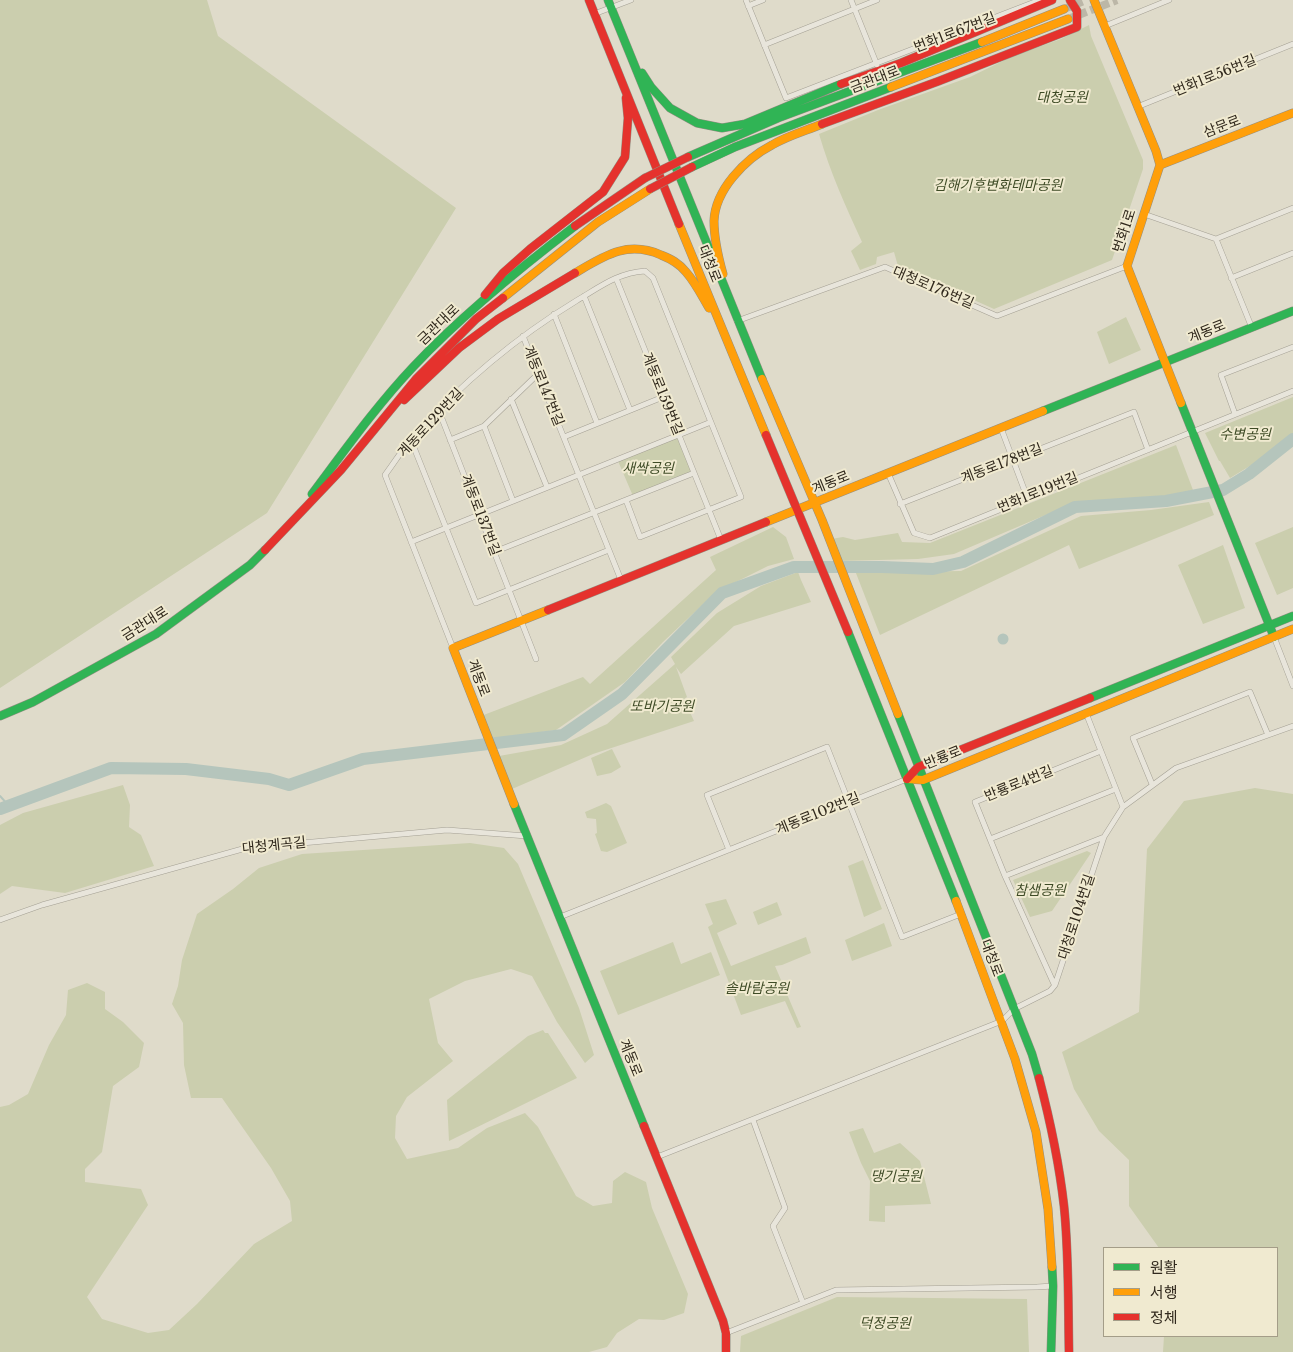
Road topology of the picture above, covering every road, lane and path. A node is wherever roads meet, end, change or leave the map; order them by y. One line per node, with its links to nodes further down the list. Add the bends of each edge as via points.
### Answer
1 (589, 0): 16 (main road, 대청로)
2 (631, 0): 12 (street)
3 (746, 0): 13 (street)
4 (763, 0): 13 (street)
5 (852, 0): 14 (street)
6 (877, 0): 14 (street)
7 (1040, 0): 22 (street, 번화1로67번길)
8 (1052, 0): 26 (main road, via 901,63)
9 (1070, 0): 29 (main road, via 1077,11 1077,27)
10 (1094, 0): 18 (main road)
11 (1169, 0): 18 (street)
12 (610, 4): 16 (street); 21 (main road, 대청로)
13 (748, 6): 20 (street)
14 (855, 9): 20 (street); 22 (street)
15 (1064, 9): 23 (main road, 금관대로)
16 (594, 14): 24 (main road, 대청로)
17 (1068, 19): 25 (main road, 금관대로)
18 (1105, 26): 27 (main road)
19 (1293, 44): 27 (street, 번화1로56번길)
20 (764, 45): 22 (street, 번화1로67번길, via 786,98)
21 (632, 57): 26 (main road, via 651,87 670,108 697,124 722,128 745,124); 42 (main road, 대청로)
22 (877, 65)
23 (875, 82): 26 (main road); 40 (main road, 금관대로, bridge, via 732,137 645,178 567,232)
24 (625, 88): 40 (main road, via 628,118 625,156 603,192 503,273); 43 (main road, 대청로)
25 (886, 89): 29 (main road); 57 (main road, 금관대로, bridge, via 734,147 650,189 598,222 476,319 416,380)
26 (796, 102)
27 (1137, 107): 30 (main road)
28 (1293, 113): 30 (main road, 삼문로)
29 (844, 115): 42 (main road, via 771,145 747,163 719,196 714,219 715,243)
30 (1160, 165): 32 (main road, 번화1로)
31 (1293, 208): 33 (street)
32 (1144, 214): 33 (street); 35 (main road, 번화1로)
33 (1216, 239): 37 (street)
34 (1293, 253): 37 (street)
35 (1127, 266): 42 (street, 대청로176번길, via 997,316 885,267); 47 (main road, 번화1로)
36 (616, 278): 38 (street, 계동로129번길); 50 (street, 계동로159번길); 55 (street, 계동로129번길, via 645,272 653,278)
37 (1232, 278): 44 (street)
38 (584, 296): 41 (street, 계동로129번길); 52 (street)
39 (1293, 311): 44 (main road, 계동로)
40 (471, 312): 80 (main road, 금관대로, via 405,376 370,416)
41 (554, 314): 45 (street, 계동로129번길); 56 (street)
42 (736, 318): 74 (main road, 대청로)
43 (719, 324): 57 (main road, via 687,273 674,260 648,249 622,249 598,259 498,319 459,348); 77 (main road, 대청로)
44 (1252, 328): 47 (main road, 계동로)
45 (523, 336): 48 (street, 계동로147번길); 53 (street, 계동로129번길)
46 (1293, 347): 54 (street, via 1221,375)
47 (1165, 363): 59 (main road, 계동로); 60 (main road, 번화1로)
48 (538, 374): 51 (street); 62 (street, 계동로147번길)
49 (1293, 391): 54 (street, 번화1로19번길)
50 (663, 397): 52 (street, 계동로147번길); 61 (street, 계동로159번길)
51 (511, 399): 58 (street); 70 (street)
52 (630, 410): 56 (street, 계동로147번길)
53 (439, 411): 63 (street, 계동로129번길); 64 (street, 계동로137번길)
54 (1235, 414): 60 (street, 번화1로19번길)
55 (710, 422): 61 (street); 76 (street, via 741,497)
56 (597, 423): 62 (street, 계동로147번길)
57 (377, 426): 80 (main road, 금관대로)
58 (484, 426): 64 (street); 73 (street)
59 (1001, 428): 66 (street); 68 (main road, 계동로)
60 (1192, 431): 65 (street, 번화1로19번길); 90 (main road, 번화1로)
61 (678, 434): 67 (street, 계동로159번길); 69 (street)
62 (564, 437): 69 (street, 계동로147번길)
63 (411, 440): 81 (street); 83 (street, 계동로129번길, via 385,475)
64 (450, 440): 79 (street, 계동로137번길)
65 (1148, 450): 66 (street, 계동로178번길, via 1134,412); 71 (street, 번화1로19번길)
66 (1013, 460): 71 (street); 75 (street, 계동로178번길)
67 (694, 473): 72 (street); 76 (street, 계동로159번길)
68 (888, 473): 74 (main road, 계동로); 75 (street)
69 (579, 474): 70 (street); 78 (street, 계동로147번길)
70 (547, 487): 73 (street)
71 (1027, 497): 75 (street, 번화1로19번길, via 930,538 914,533)
72 (626, 500): 76 (street, via 640,537); 78 (street)
73 (514, 501): 79 (street)
74 (815, 503): 77 (main road, 계동로); 101 (main road, 대청로)
75 (900, 504)
76 (708, 510): 82 (street, 계동로159번길)
77 (798, 510): 82 (main road, 계동로); 102 (main road, 대청로)
78 (594, 513): 84 (street, 계동로147번길); 85 (street)
79 (479, 514): 81 (street); 85 (street, 계동로137번길)
80 (287, 528): 97 (main road, 금관대로, via 250,565 156,634 33,702)
81 (447, 528): 83 (street); 87 (street, via 476,603)
82 (721, 540): 86 (main road, 계동로)
83 (411, 542): 93 (street, 계동로129번길)
84 (609, 550): 86 (street, 계동로147번길); 87 (street)
85 (494, 552): 87 (street, 계동로137번길)
86 (621, 580): 89 (main road, 계동로)
87 (509, 590): 89 (street, 계동로137번길)
88 (1293, 616): 90 (main road, 반룡로)
89 (521, 620): 93 (main road, 계동로); 94 (street, 계동로137번길)
90 (1269, 626): 92 (main road); 101 (main road, 반룡로)
91 (1293, 629): 92 (main road, 반룡로)
92 (1274, 637): 95 (street); 96 (main road, 반룡로)
93 (453, 648): 108 (main road, 계동로)
94 (536, 659)
95 (1293, 686)
96 (1086, 714): 100 (street); 103 (main road, 반룡로)
97 (0, 716)
98 (1293, 726): 99 (street, 대청로104번길)
99 (1268, 735): 104 (street, 대청로104번길, via 1176,768); 104 (street, via 1250,692 1133,738)
100 (1101, 751): 105 (street); 110 (street, 반룡로4번길, via 975,802)
101 (918, 767): 102 (main road, 반룡로); 103 (main road, 대청로)
102 (907, 779): 103 (main road, 반룡로); 106 (street, 계동로102번길); 113 (main road, 대청로)
103 (923, 780): 117 (main road, 대청로)
104 (1152, 784): 107 (street, 대청로104번길)
105 (1116, 789): 107 (street); 110 (street)
106 (849, 802): 111 (street, 계동로102번길); 111 (street, via 827,747 707,796); 113 (street, via 902,937)
107 (1123, 807): 109 (street, 대청로104번길)
108 (527, 836): 114 (main road, 계동로); 115 (street, 대청계곡길, via 447,830 246,848 42,905)
109 (1104, 837): 112 (street); 116 (street, 대청로104번길)
110 (990, 839): 112 (street, 반룡로4번길)
111 (730, 850): 114 (street, 계동로102번길)
112 (1005, 876): 116 (street, 반룡로4번길)
113 (961, 914): 118 (main road, 대청로)
114 (560, 917): 120 (main road, 계동로)
115 (0, 920)
116 (1054, 985): 117 (street, via 1050,991)
117 (1014, 1009): 118 (street); 126 (main road, 대청로, via 1044,1096 1058,1164 1065,1228)
118 (1002, 1021): 119 (street); 121 (main road, 대청로, via 1036,1132 1048,1209)
119 (753, 1120): 120 (street); 122 (street, via 785,1208 773,1226)
120 (657, 1157): 123 (main road, 계동로)
121 (1053, 1286): 122 (street, via 836,1290); 125 (main road, 대청로)
122 (803, 1303): 123 (street)
123 (726, 1333): 124 (main road, 계동로)
124 (726, 1352)
125 (1052, 1352)
126 (1069, 1352)

